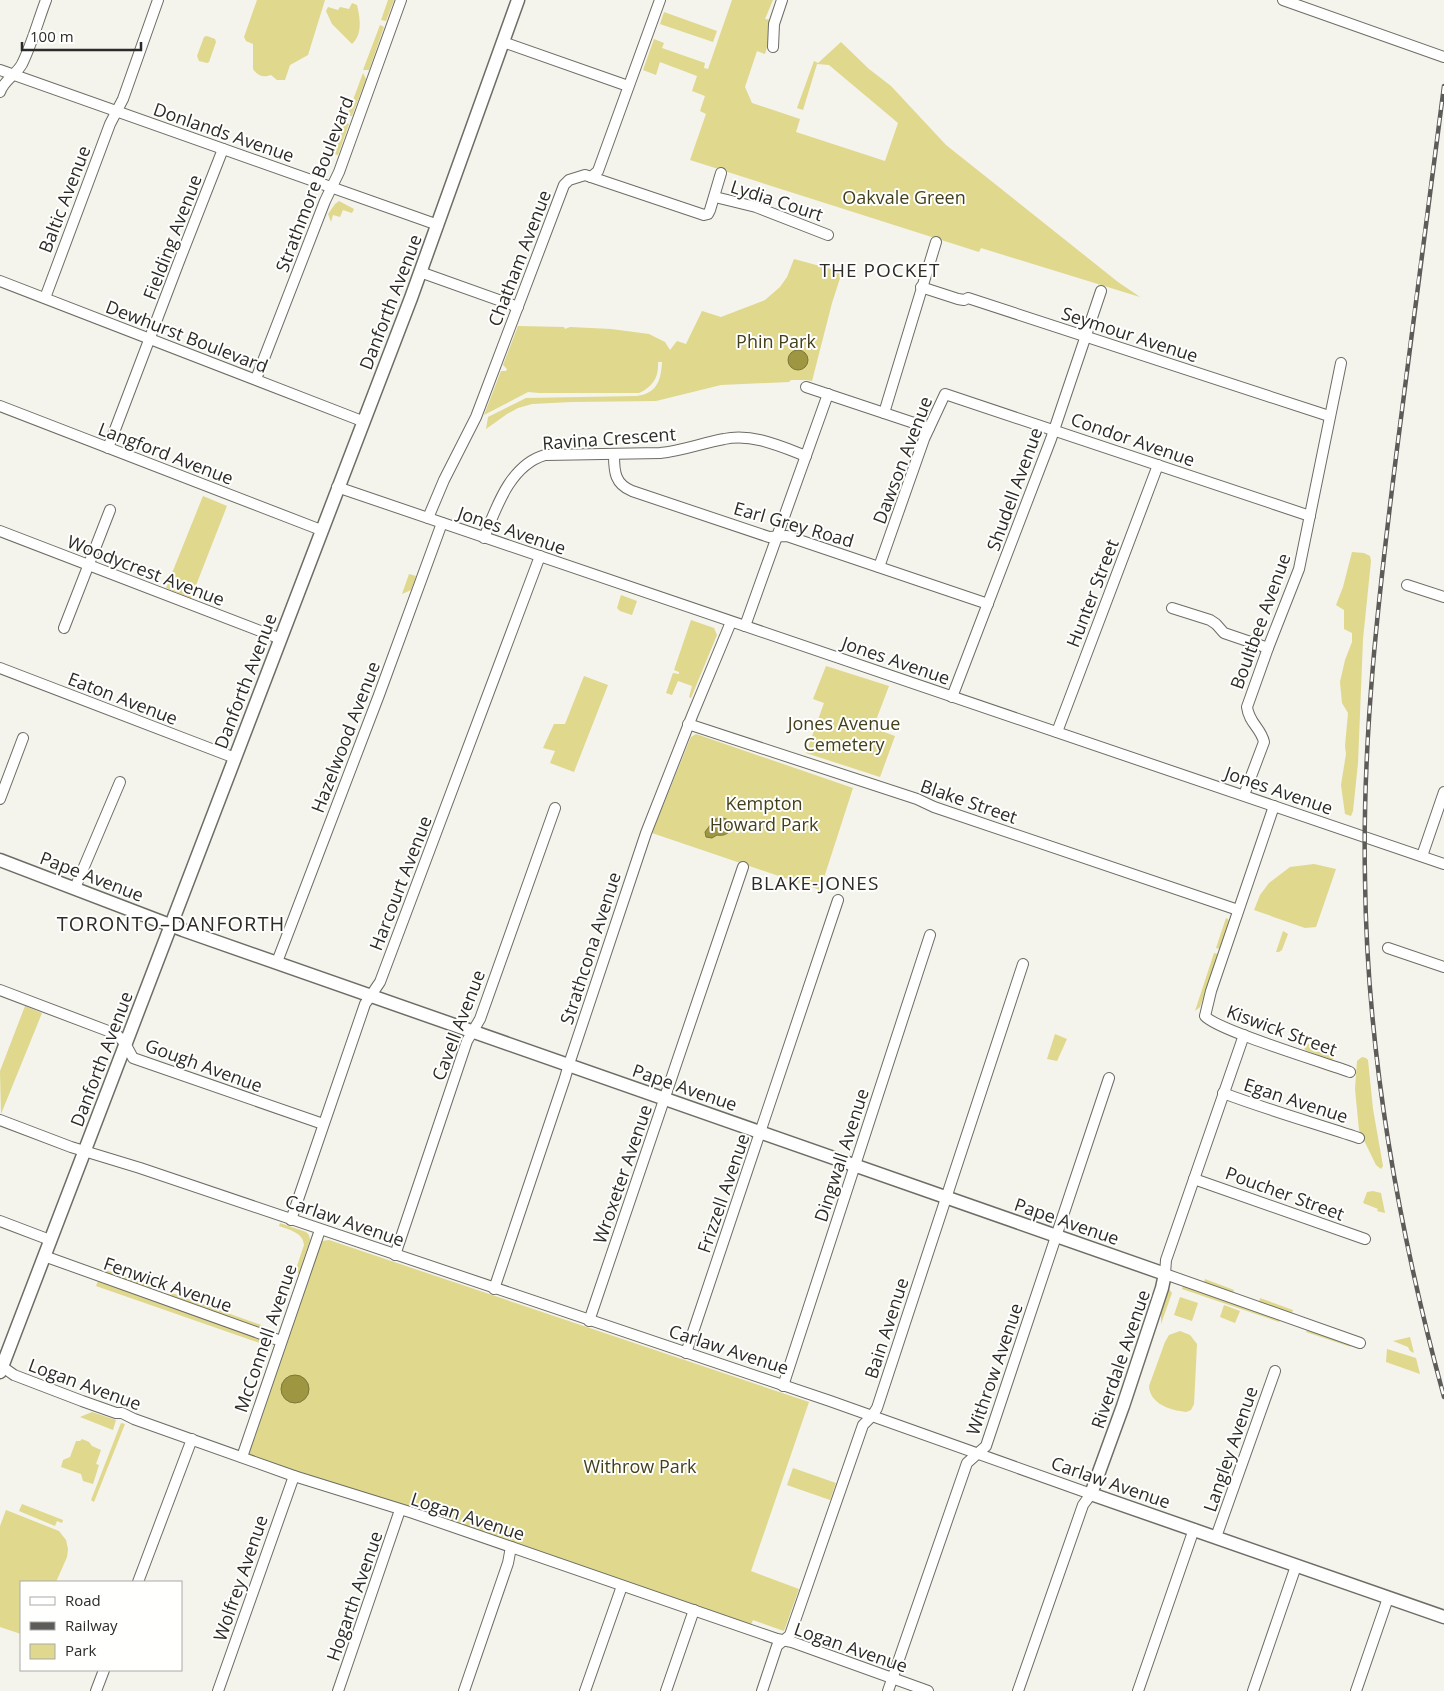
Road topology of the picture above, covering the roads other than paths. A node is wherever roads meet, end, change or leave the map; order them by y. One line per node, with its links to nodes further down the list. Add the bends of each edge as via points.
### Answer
1 (46, 0): 12 (street, via 22,63)
2 (158, 0): 15 (street, Baltic Avenue)
3 (401, 0): 19 (street, Strathmore Boulevard)
4 (518, 0): 8 (main road, Danforth Avenue)
5 (660, 0): 13 (street)
6 (782, 0): 9 (street, via 774,24)
7 (1283, 0): 10 (street)
8 (503, 42): 13 (street); 21 (main road, Danforth Avenue)
9 (773, 47)
10 (1444, 57)
11 (0, 70): 12 (street, Donlands Avenue)
12 (14, 75): 14 (street); 15 (street, Donlands Avenue)
13 (628, 86): 18 (street, via 598,171)
14 (0, 92)
15 (116, 111): 16 (street, Donlands Avenue); 28 (street, Baltic Avenue)
16 (223, 149): 19 (street, Donlands Avenue); 31 (street, Fielding Avenue)
17 (721, 173): 20 (street)
18 (592, 177): 20 (street, via 704,215 708,214); 29 (street, Chatham Avenue, via 578,176 564,185)
19 (331, 187): 21 (street, Donlands Avenue); 33 (street, Strathmore Boulevard)
20 (715, 197): 22 (street, Lydia Court, via 756,207)
21 (438, 225): 24 (main road, Danforth Avenue)
22 (828, 235)
23 (936, 242): 26 (street)
24 (420, 272): 29 (street); 40 (main road, Danforth Avenue)
25 (0, 281): 28 (street, Dewhurst Boulevard)
26 (921, 287): 30 (street, Seymour Avenue, via 958,299 968,298); 38 (street)
27 (1101, 291): 30 (street, Shudell Avenue)
28 (44, 298): 31 (street, Dewhurst Boulevard)
29 (518, 307): 50 (street, Chatham Avenue, via 476,417)
30 (1085, 336): 39 (street, Seymour Avenue); 42 (street, Shudell Avenue)
31 (150, 340): 33 (street, Dewhurst Boulevard); 43 (street, Fielding Avenue)
32 (1341, 363): 39 (street, Boultbee Avenue)
33 (256, 379): 40 (street, Dewhurst Boulevard)
34 (806, 387): 35 (street)
35 (828, 394): 38 (street); 45 (street)
36 (945, 394): 41 (street, Dawson Avenue); 42 (street, Condor Avenue)
37 (0, 406): 43 (street, Langford Avenue)
38 (884, 413): 41 (street)
39 (1329, 416): 49 (street, Boultbee Avenue)
40 (362, 421): 47 (main road, Danforth Avenue)
41 (929, 428): 58 (street, Dawson Avenue)
42 (1053, 429): 46 (street, Condor Avenue); 61 (street, Shudell Avenue)
43 (108, 448): 52 (street, Langford Avenue)
44 (614, 455): 45 (street, Ravina Crescent, via 676,451 744,437); 54 (street, Earl Grey Road, via 616,478 626,488 769,537); 55 (street, Ravina Crescent, via 545,455 531,462 516,475 502,497)
45 (806, 456): 54 (street)
46 (1158, 466): 49 (street, Condor Avenue); 71 (street, Hunter Street)
47 (337, 488): 50 (street, Jones Avenue); 52 (main road, Danforth Avenue)
48 (110, 510): 57 (street)
49 (1310, 516): 67 (street, Boultbee Avenue, via 1299,569)
50 (428, 518): 51 (street, Jones Avenue)
51 (442, 523): 55 (street, Jones Avenue); 91 (street, Hazelwood Avenue)
52 (321, 530): 66 (main road, Danforth Avenue)
53 (0, 532): 57 (street, Woodycrest Avenue)
54 (777, 536): 58 (street, Earl Grey Road, via 787,536); 64 (street)
55 (484, 538): 56 (street, Jones Avenue)
56 (540, 556): 63 (street, Jones Avenue); 95 (street, Harcourt Avenue)
57 (88, 566): 65 (street); 66 (street, Woodycrest Avenue)
58 (879, 567): 61 (street, Earl Grey Road)
59 (1407, 585): 60 (street)
60 (1444, 597)
61 (988, 604): 69 (street, Shudell Avenue)
62 (1172, 608): 67 (street, via 1210,620 1224,633)
63 (731, 622): 64 (street, Jones Avenue); 70 (street, Strathcona Avenue)
64 (745, 626): 69 (street, Jones Avenue)
65 (64, 628)
66 (280, 639): 73 (main road, Danforth Avenue)
67 (1268, 648): 77 (street, Boultbee Avenue, via 1247,708 1248,716 1264,742)
68 (0, 668): 73 (street, Eaton Avenue)
69 (952, 697): 71 (street, Jones Avenue)
70 (688, 724): 87 (street, Blake Street); 99 (street, Strathcona Avenue, via 646,833)
71 (1057, 732): 77 (street, Jones Avenue)
72 (23, 738): 74 (street)
73 (235, 758): 88 (main road, Danforth Avenue)
74 (4, 774): 78 (street)
75 (120, 782): 85 (street)
76 (1444, 792): 81 (street)
77 (1244, 795): 79 (street, Jones Avenue)
78 (0, 799)
79 (1274, 806): 81 (street, Jones Avenue); 87 (street)
80 (555, 808): 96 (street, Cavell Avenue, via 480,1019)
81 (1422, 856): 83 (street, Jones Avenue)
82 (0, 860): 85 (main road, Pape Avenue)
83 (1444, 864)
84 (743, 867): 103 (street, Wroxeter Avenue)
85 (75, 888): 88 (main road, Pape Avenue)
86 (838, 900): 106 (street, Frizzell Avenue)
87 (1238, 910): 97 (street, Kiswick Street, via 1205,1016)
88 (171, 925): 91 (main road, Pape Avenue); 98 (main road, Danforth Avenue)
89 (930, 935): 109 (street, Dingwall Avenue)
90 (1388, 948): 93 (street)
91 (276, 962): 95 (main road, Pape Avenue)
92 (1023, 964): 111 (street, Bain Avenue)
93 (1444, 967)
94 (0, 990): 98 (street, Gough Avenue, via 116,1034)
95 (372, 996): 96 (main road, Pape Avenue); 105 (street, Harcourt Avenue, via 365,1004)
96 (472, 1032): 99 (main road, Pape Avenue); 118 (street, Cavell Avenue)
97 (1244, 1035): 100 (street, Kiswick Street); 102 (street, Riverdale Avenue)
98 (125, 1043): 105 (street, Gough Avenue, via 133,1058); 108 (main road, Danforth Avenue)
99 (569, 1064): 103 (main road, Pape Avenue); 121 (street, Strathcona Avenue)
100 (1350, 1072)
101 (1109, 1078): 115 (street, Withrow Avenue)
102 (1223, 1093): 107 (street, Egan Avenue); 110 (street, Riverdale Avenue)
103 (665, 1099): 106 (main road, Pape Avenue); 122 (street, Wroxeter Avenue)
104 (0, 1120): 108 (street, Carlaw Avenue)
105 (323, 1124): 112 (street, Harcourt Avenue)
106 (761, 1132): 109 (main road, Pape Avenue); 125 (street, Frizzell Avenue)
107 (1359, 1138)
108 (84, 1151): 112 (street, Carlaw Avenue); 117 (main road, Danforth Avenue)
109 (855, 1165): 111 (main road, Pape Avenue); 128 (street, Dingwall Avenue)
110 (1194, 1179): 116 (street, Poucher Street); 120 (street, Riverdale Avenue, via 1166,1260)
111 (945, 1197): 115 (main road, Pape Avenue); 129 (street, Bain Avenue)
112 (291, 1220): 114 (street, Carlaw Avenue)
113 (0, 1222): 117 (street)
114 (320, 1230): 118 (street, Carlaw Avenue); 123 (street, McConnell Avenue)
115 (1055, 1236): 120 (main road, Pape Avenue); 131 (street, Withrow Avenue, via 986,1446)
116 (1365, 1239)
117 (50, 1240): 119 (main road, Danforth Avenue)
118 (395, 1255): 121 (street, Carlaw Avenue)
119 (44, 1256): 123 (street, Fenwick Avenue); 126 (main road, Danforth Avenue)
120 (1165, 1274): 124 (street, Pape Avenue); 134 (main road, Riverdale Avenue)
121 (494, 1289): 122 (street, Carlaw Avenue)
122 (590, 1321): 125 (street, Carlaw Avenue)
123 (281, 1341): 132 (street, McConnell Avenue)
124 (1360, 1343)
125 (686, 1353): 128 (street, Carlaw Avenue)
126 (1, 1368): 130 (street, Logan Avenue, via 82,1401)
127 (1275, 1371): 137 (street, Langley Avenue)
128 (783, 1386): 129 (street, Carlaw Avenue)
129 (872, 1416): 131 (street, Carlaw Avenue); 145 (street, Bain Avenue, via 863,1425 790,1636)
130 (192, 1439): 132 (street, Logan Avenue); 140 (street)
131 (979, 1453): 134 (street, Carlaw Avenue); 147 (street, Withrow Avenue, via 967,1463)
132 (242, 1457): 133 (street, Logan Avenue)
133 (294, 1476): 135 (street, Logan Avenue); 149 (street, Wolfrey Avenue)
134 (1091, 1494): 136 (main road, Carlaw Avenue); 157 (street, Riverdale Avenue, via 1083,1505)
135 (400, 1510): 138 (street, Logan Avenue); 150 (street, Hogarth Avenue)
136 (1194, 1529): 137 (main road, Carlaw Avenue); 158 (street, Langley Avenue)
137 (1216, 1537): 139 (main road, Carlaw Avenue)
138 (511, 1547): 141 (street, Logan Avenue); 151 (street)
139 (1296, 1566): 142 (main road, Carlaw Avenue); 159 (street)
140 (138, 1581)
141 (622, 1586): 143 (street, Logan Avenue); 152 (street)
142 (1388, 1598): 144 (main road, Carlaw Avenue); 160 (street)
143 (694, 1610): 145 (street, Logan Avenue); 153 (street)
144 (1444, 1617)
145 (783, 1641): 147 (street, Logan Avenue); 154 (street, Bain Avenue, via 778,1646)
146 (104, 1671): 148 (street)
147 (892, 1678): 155 (street, Withrow Avenue); 156 (street, Logan Avenue)
148 (96, 1691)
149 (218, 1691)
150 (338, 1691)
151 (464, 1691)
152 (585, 1691)
153 (666, 1691)
154 (762, 1691)
155 (888, 1691)
156 (928, 1691)
157 (1018, 1691)
158 (1138, 1691)
159 (1253, 1691)
160 (1356, 1691)

